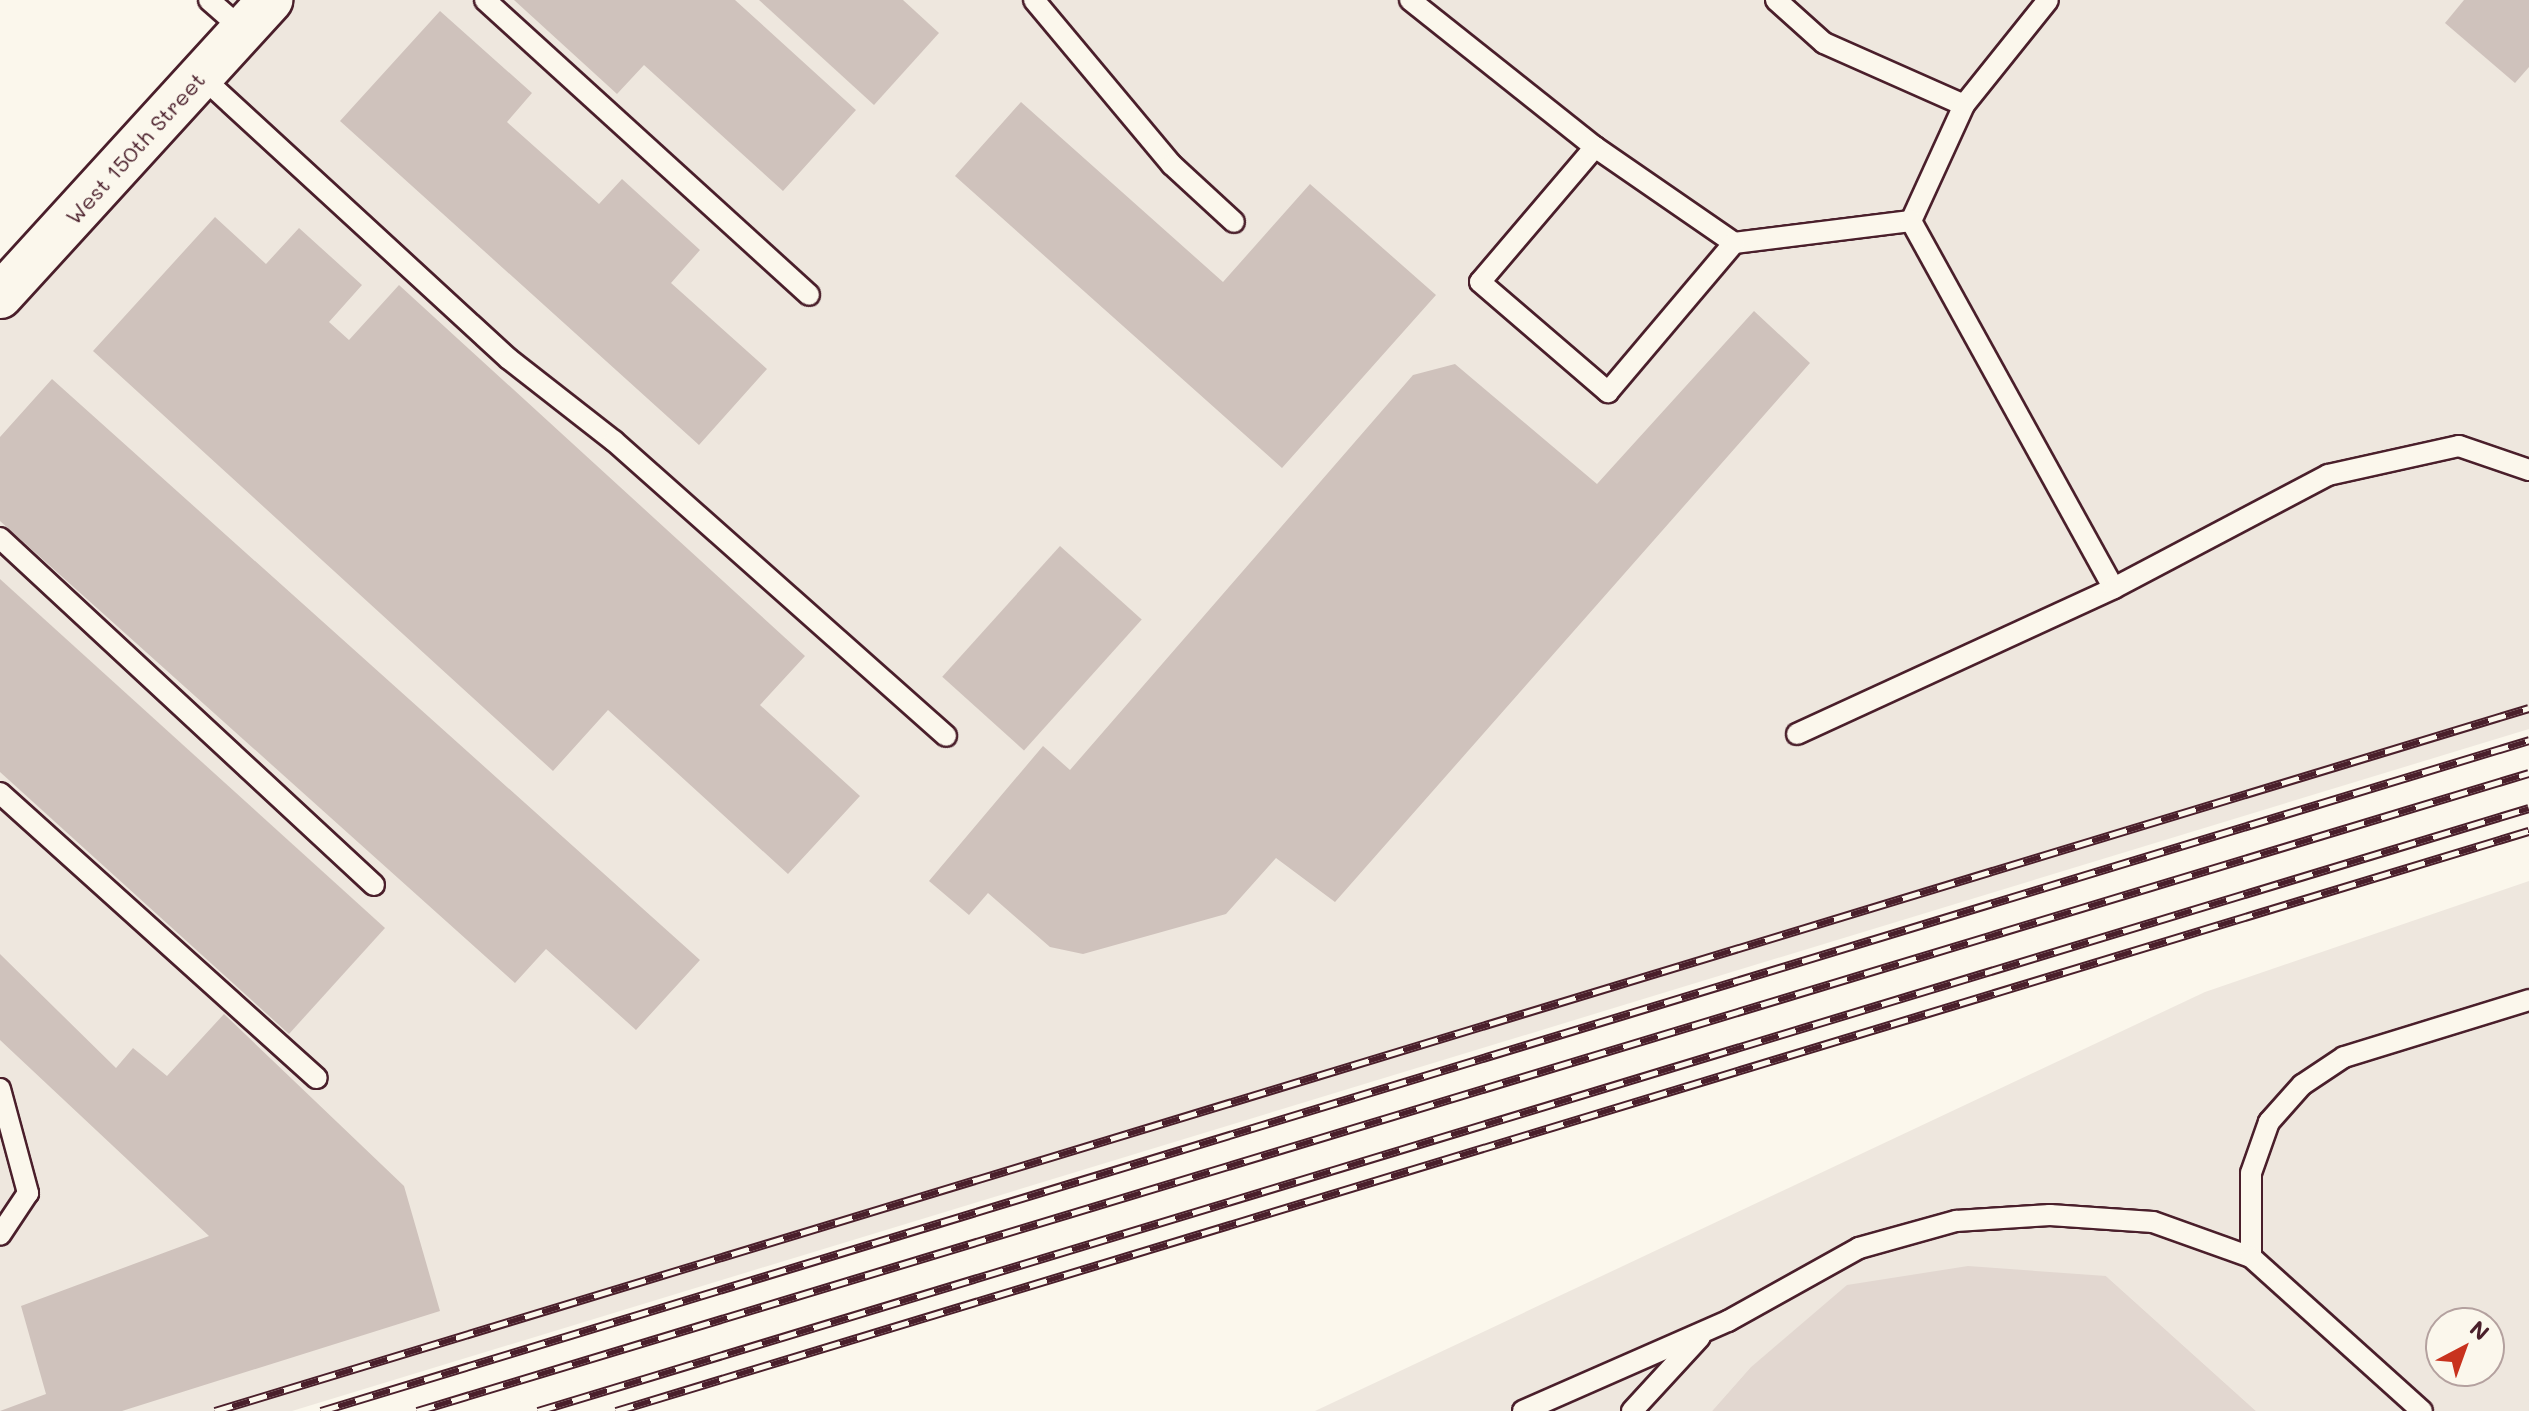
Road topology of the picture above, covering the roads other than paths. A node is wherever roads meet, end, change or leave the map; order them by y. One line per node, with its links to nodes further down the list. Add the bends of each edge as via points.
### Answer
1 (209, 0): 7 (lane)
2 (485, 0): 14 (lane)
3 (1034, 0): 12 (lane, via 1172,165)
4 (1410, 0): 10 (lane)
5 (1776, 0): 9 (lane, via 1824,43)
6 (2048, 0): 9 (lane)
7 (256, 15): 8 (main road, West 150th Street)
8 (201, 76): 15 (main road, West 150th Street); 20 (lane, via 509,359 614,441)
9 (1964, 105): 11 (lane)
10 (1595, 147): 13 (lane); 13 (lane, via 1480,282 1608,392)
11 (1911, 221): 13 (lane); 18 (lane)
12 (1234, 222)
13 (1734, 243)
14 (809, 295)
15 (0, 296)
16 (2529, 470): 18 (lane, via 2459,446 2328,475)
17 (0, 538): 22 (lane)
18 (2114, 588): 19 (lane)
19 (1797, 734)
20 (946, 736)
21 (0, 793): 24 (lane)
22 (374, 885)
23 (2529, 1000): 27 (lane, via 2344,1057 2302,1085 2269,1122 2251,1173)
24 (316, 1078)
25 (0, 1089): 26 (lane, via 28,1193)
26 (0, 1235)
27 (2251, 1257): 28 (lane, via 2153,1222 2050,1215 1956,1221 1859,1248); 31 (lane)
28 (1705, 1331): 29 (lane); 30 (lane)
29 (1523, 1411)
30 (1632, 1411)
31 (2422, 1411)

